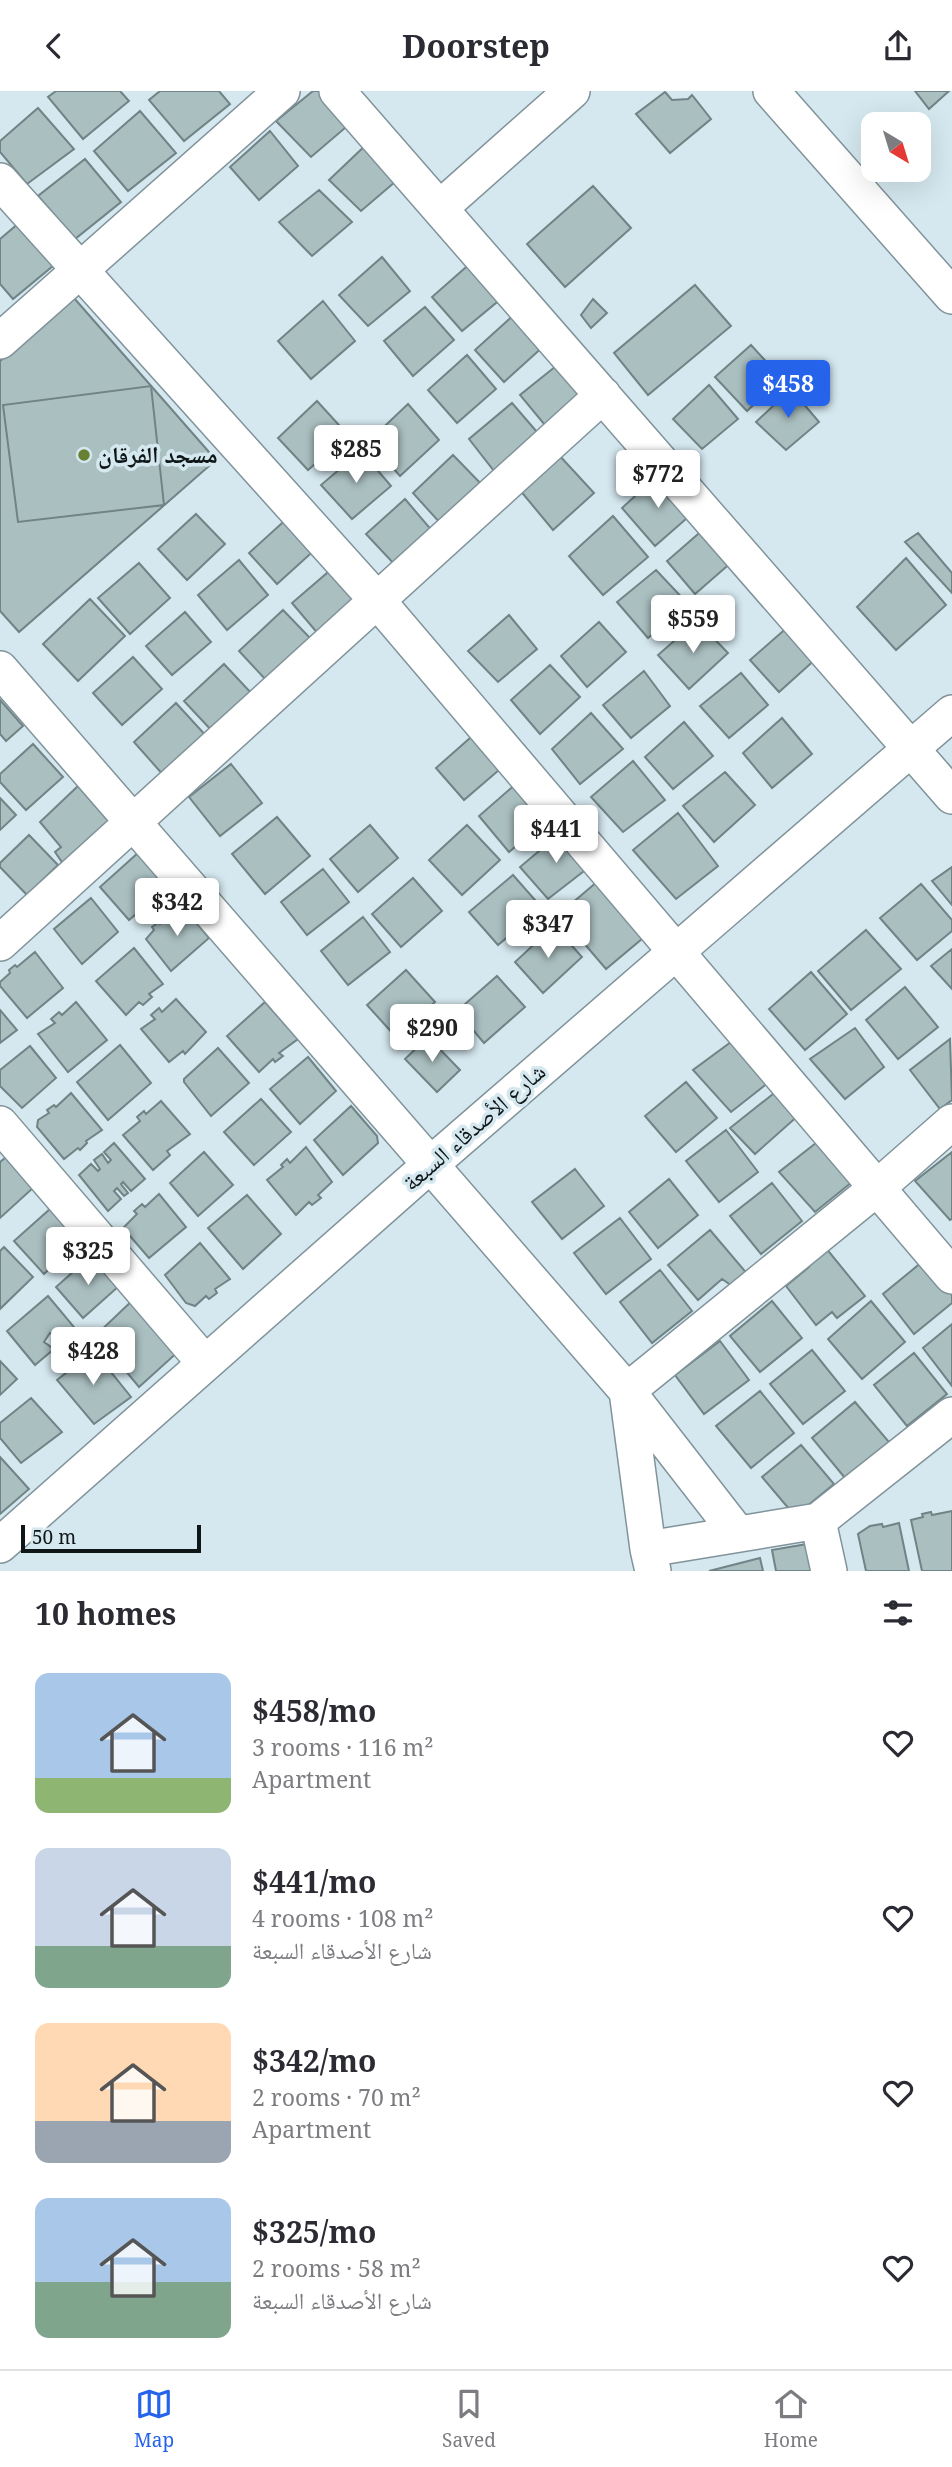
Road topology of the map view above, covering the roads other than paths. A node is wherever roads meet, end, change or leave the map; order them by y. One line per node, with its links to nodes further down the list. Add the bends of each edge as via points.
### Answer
1 (282, 91): 7 (street)
2 (337, 91): 6 (street)
3 (572, 91): 6 (street)
4 (771, 91): 8 (street)
5 (0, 181): 7 (street)
6 (440, 208): 10 (street)
7 (79, 270): 9 (street); 11 (street)
8 (952, 296)
9 (0, 341)
10 (603, 395): 11 (street); 14 (street)
11 (376, 599): 16 (street); 18 (street)
12 (0, 669): 16 (street)
13 (952, 713): 14 (street, شارع الأصدقاء السبعة)
14 (912, 749): 15 (street); 18 (street, شارع الأصدقاء السبعة)
15 (952, 796)
16 (134, 821): 17 (street); 21 (street)
17 (0, 943)
18 (676, 953): 21 (street, شارع الأصدقاء السبعة); 22 (street)
19 (952, 1122): 22 (street)
20 (0, 1124): 24 (street)
21 (430, 1164): 24 (street, شارع الأصدقاء السبعة); 25 (street)
22 (878, 1187): 23 (street); 25 (street)
23 (952, 1276)
24 (204, 1362): 29 (street, شارع الأصدقاء السبعة)
25 (627, 1391): 28 (street); 30 (street)
26 (952, 1415): 27 (street)
27 (818, 1521): 28 (street); 31 (street)
28 (738, 1534): 30 (street)
29 (0, 1545)
30 (650, 1560)
31 (829, 1571)

